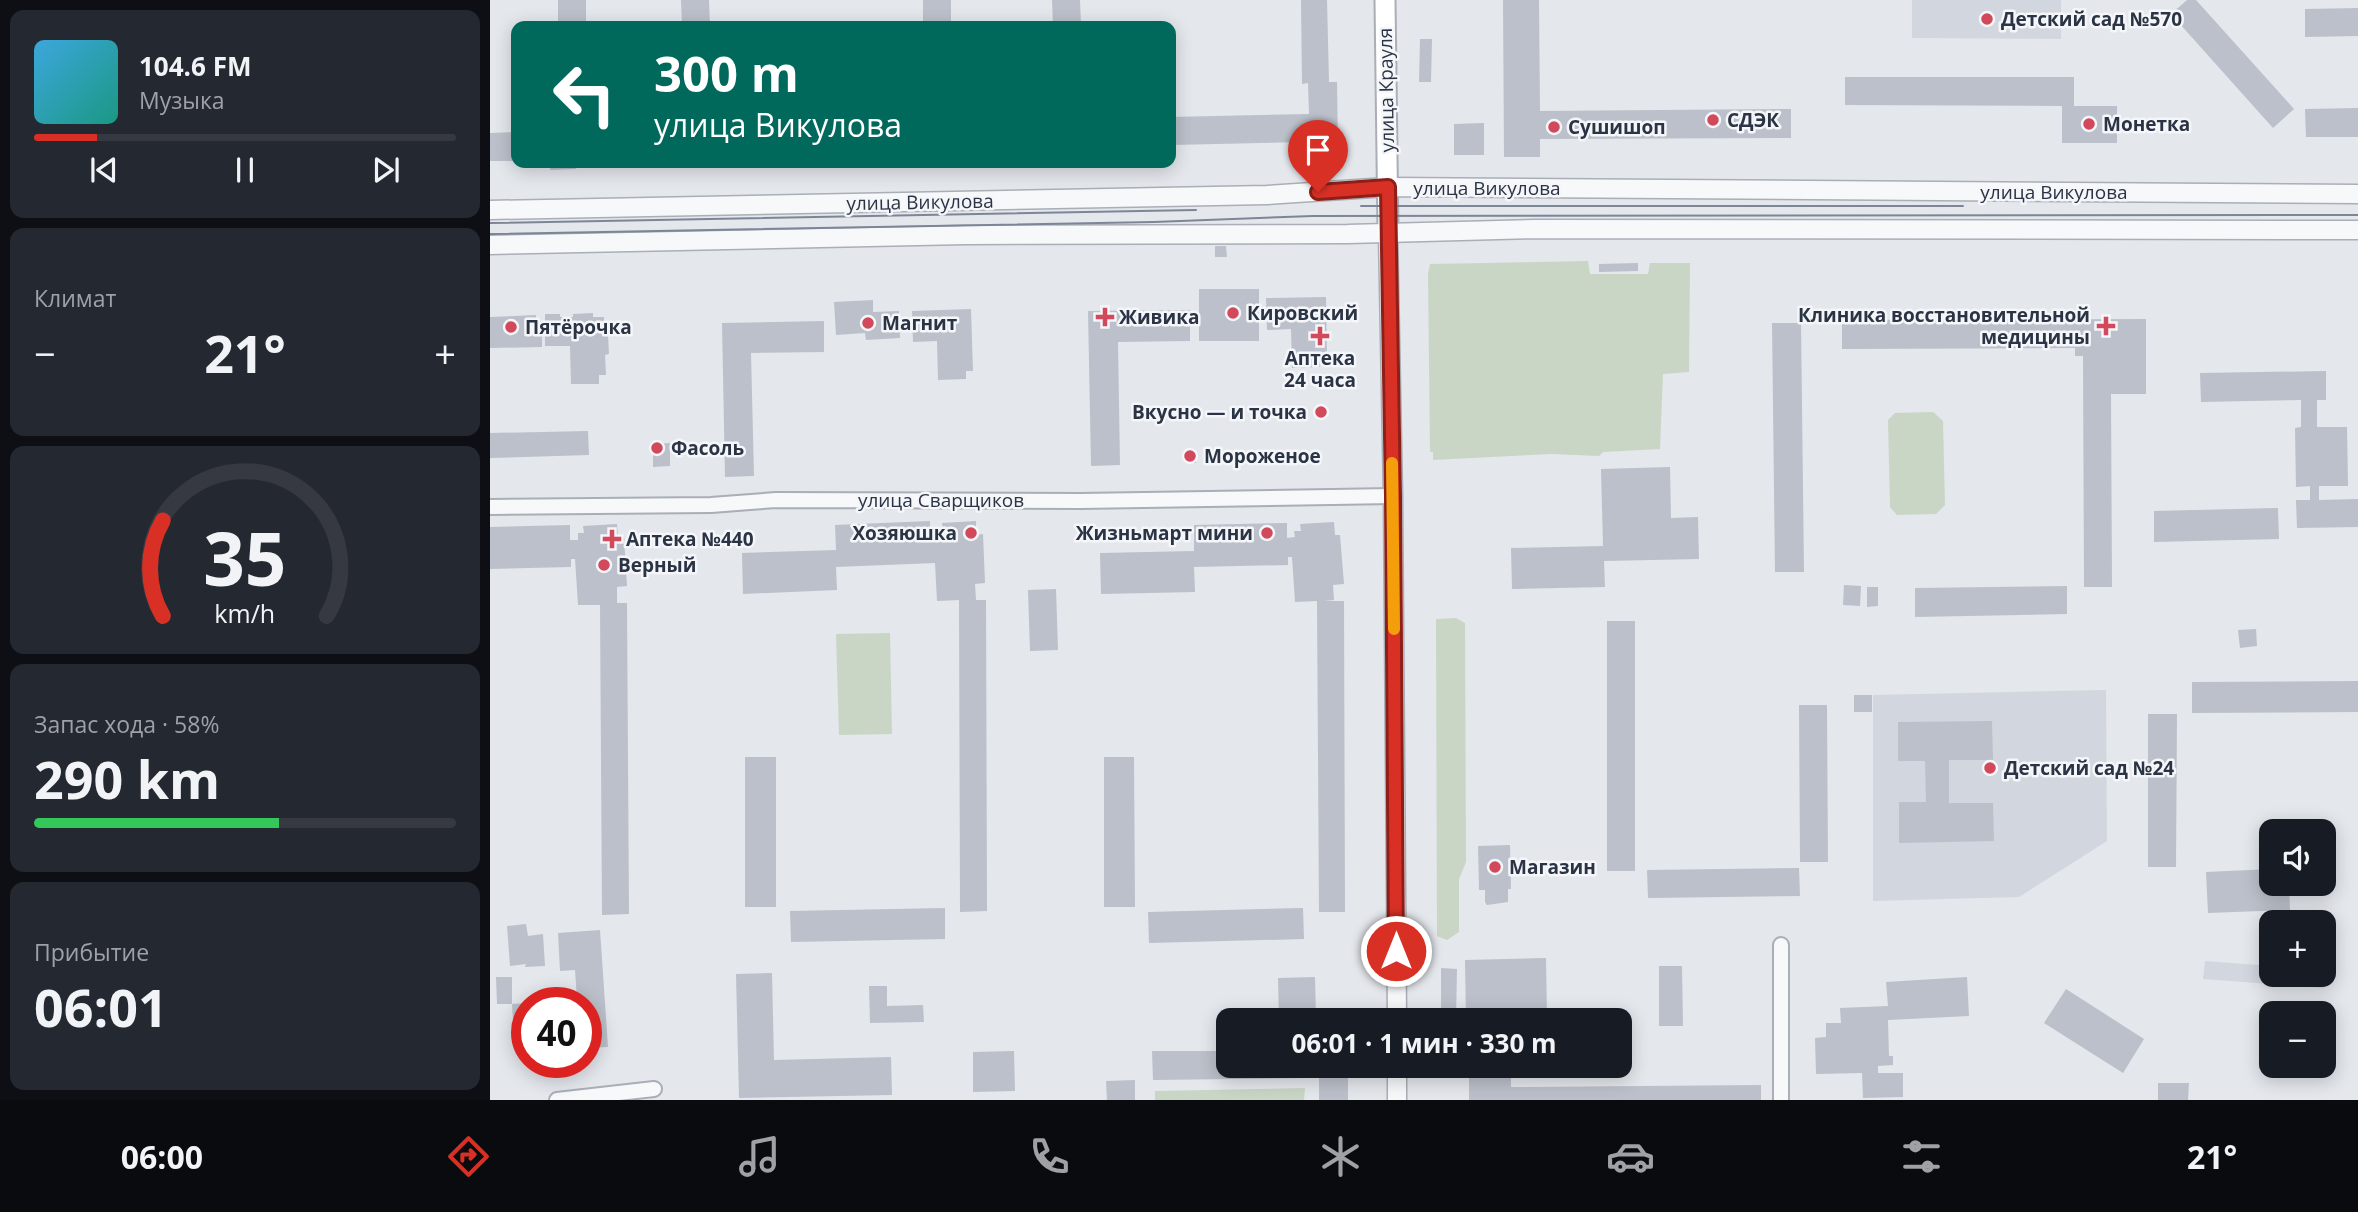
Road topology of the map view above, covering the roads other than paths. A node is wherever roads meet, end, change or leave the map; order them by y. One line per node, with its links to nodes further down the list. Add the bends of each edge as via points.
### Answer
1 (1385, 0): 2 (main road, улица Крауля)
2 (1388, 187): 3 (street, улица Викулова); 4 (street, улица Викулова, via 1253,195); 6 (main road, улица Крауля)
3 (2358, 194)
4 (490, 210)
5 (2358, 230): 6 (street, улица Викулова, via 1535,229)
6 (1388, 233): 7 (street, улица Викулова, via 952,235); 8 (street, улица Крауля)
7 (490, 245)
8 (1393, 496): 9 (street, улица Сварщиков); 11 (street, улица Крауля)
9 (490, 507)
10 (1780, 945): 16 (street)
11 (1397, 1008)
12 (1397, 1078): 15 (street)
13 (654, 1089): 14 (street)
14 (557, 1100)
15 (1397, 1100)
16 (1781, 1100)

